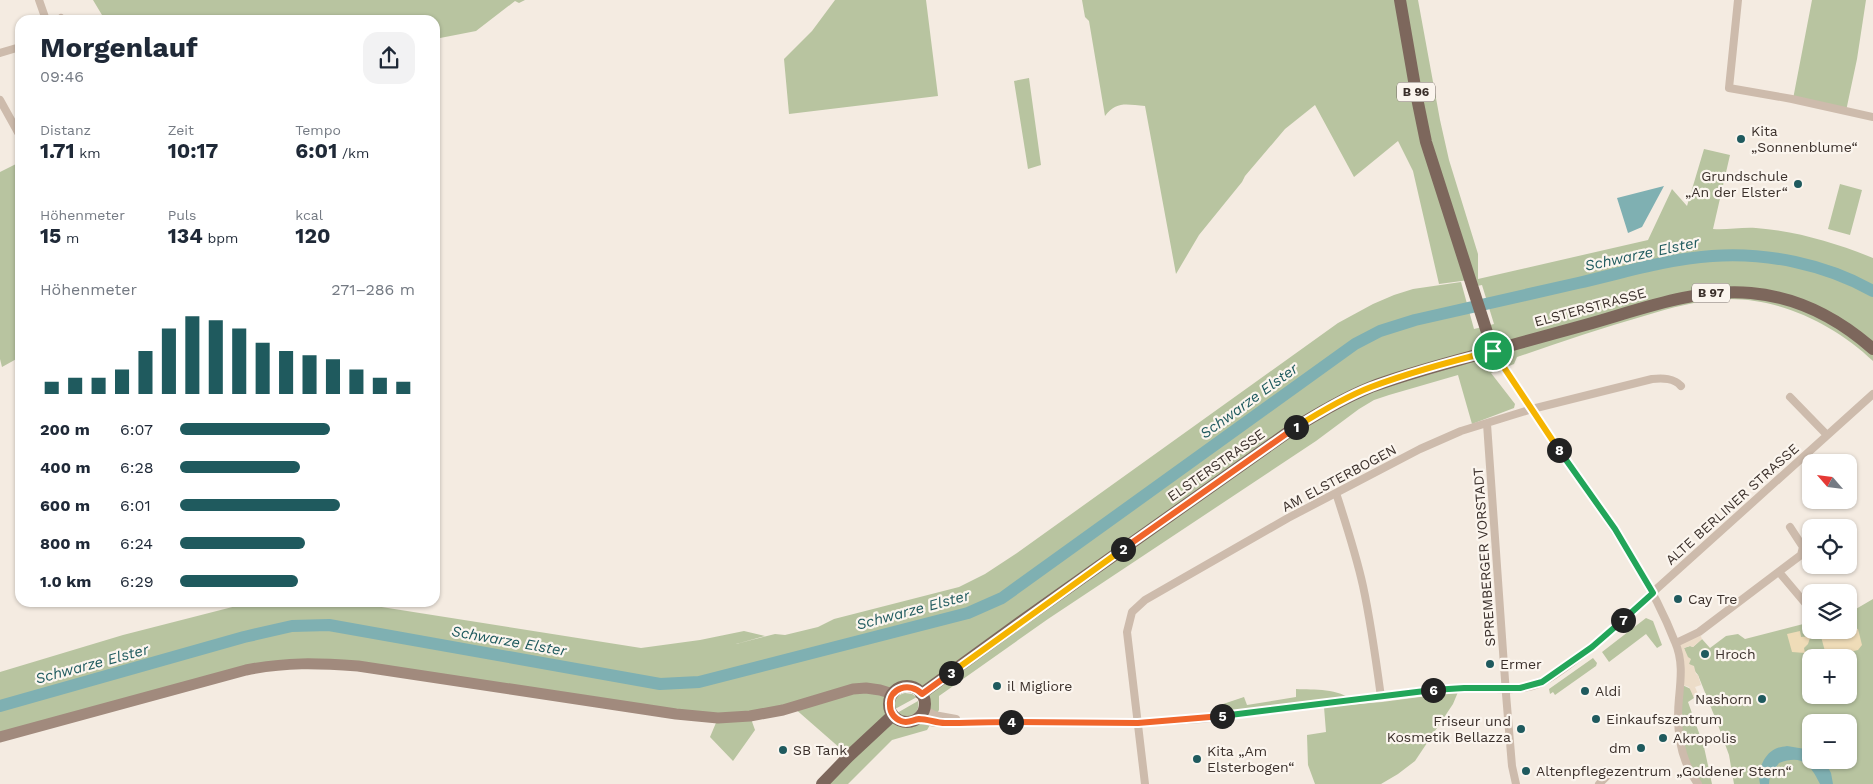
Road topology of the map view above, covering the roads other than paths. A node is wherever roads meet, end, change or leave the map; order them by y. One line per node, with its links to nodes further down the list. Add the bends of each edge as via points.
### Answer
1 (39, 0): 4 (street)
2 (1400, 0): 11 (main road, B 96, via 1426,142)
3 (1738, 0): 8 (street, via 1729,88)
4 (44, 15)
5 (15, 48): 6 (street)
6 (0, 53)
7 (0, 100): 9 (street)
8 (1873, 118)
9 (15, 127)
10 (1873, 349): 11 (main road, ELSTERSTRASSE / B 97, via 1842,325 1804,305 1764,294 1728,292 1681,298)
11 (1493, 351): 15 (street); 26 (main road, ELSTERSTRASSE, via 1370,388 1317,414 1027,616)
12 (1681, 386): 15 (street, AM ELSTERBOGEN, via 1667,379 1652,379)
13 (1873, 394): 17 (street, ALTE BERLINER STRASSE)
14 (1790, 397): 17 (street)
15 (1532, 409): 16 (street, AM ELSTERBOGEN); 21 (street, via 1615,529)
16 (1487, 424): 18 (street, AM ELSTERBOGEN, via 1433,443); 24 (street, SPREMBERGER VORSTADT)
17 (1827, 435): 21 (street, ALTE BERLINER STRASSE)
18 (1336, 493): 27 (street, via 1363,587); 31 (street, AM ELSTERBOGEN, via 1136,607 1127,632)
19 (1790, 527): 20 (street, via 1801,542 1803,552)
20 (1779, 572): 22 (street); 23 (street, via 1699,632)
21 (1653, 593): 23 (street); 24 (street, ALTE BERLINER STRASSE, via 1592,647 1542,682)
22 (1802, 599)
23 (1676, 643): 38 (street, via 1681,672 1679,739 1688,768)
24 (1505, 689): 27 (street, ALTE BERLINER STRASSE, via 1464,688); 36 (street, SPREMBERGER VORSTADT)
25 (893, 694): 26 (main road, via 898,689 909,687); 29 (main road, via 890,705); 32 (main road, via 853,689 783,710 718,718 358,666 277,664)
26 (922, 694): 28 (main road)
27 (1381, 697): 31 (street, ALTE BERLINER STRASSE, via 1202,719)
28 (921, 714): 29 (main road, via 907,722); 30 (street, ALTE BERLINER STRASSE, via 927,712); 30 (street, ALTE BERLINER STRASSE, via 935,723)
29 (893, 715): 34 (main road)
30 (968, 722): 31 (street, ALTE BERLINER STRASSE)
31 (1138, 723): 35 (street, AM ELSTERBOGEN)
32 (0, 737)
33 (1609, 774): 37 (street)
34 (822, 784)
35 (1143, 784)
36 (1516, 784)
37 (1599, 784)
38 (1698, 784)

